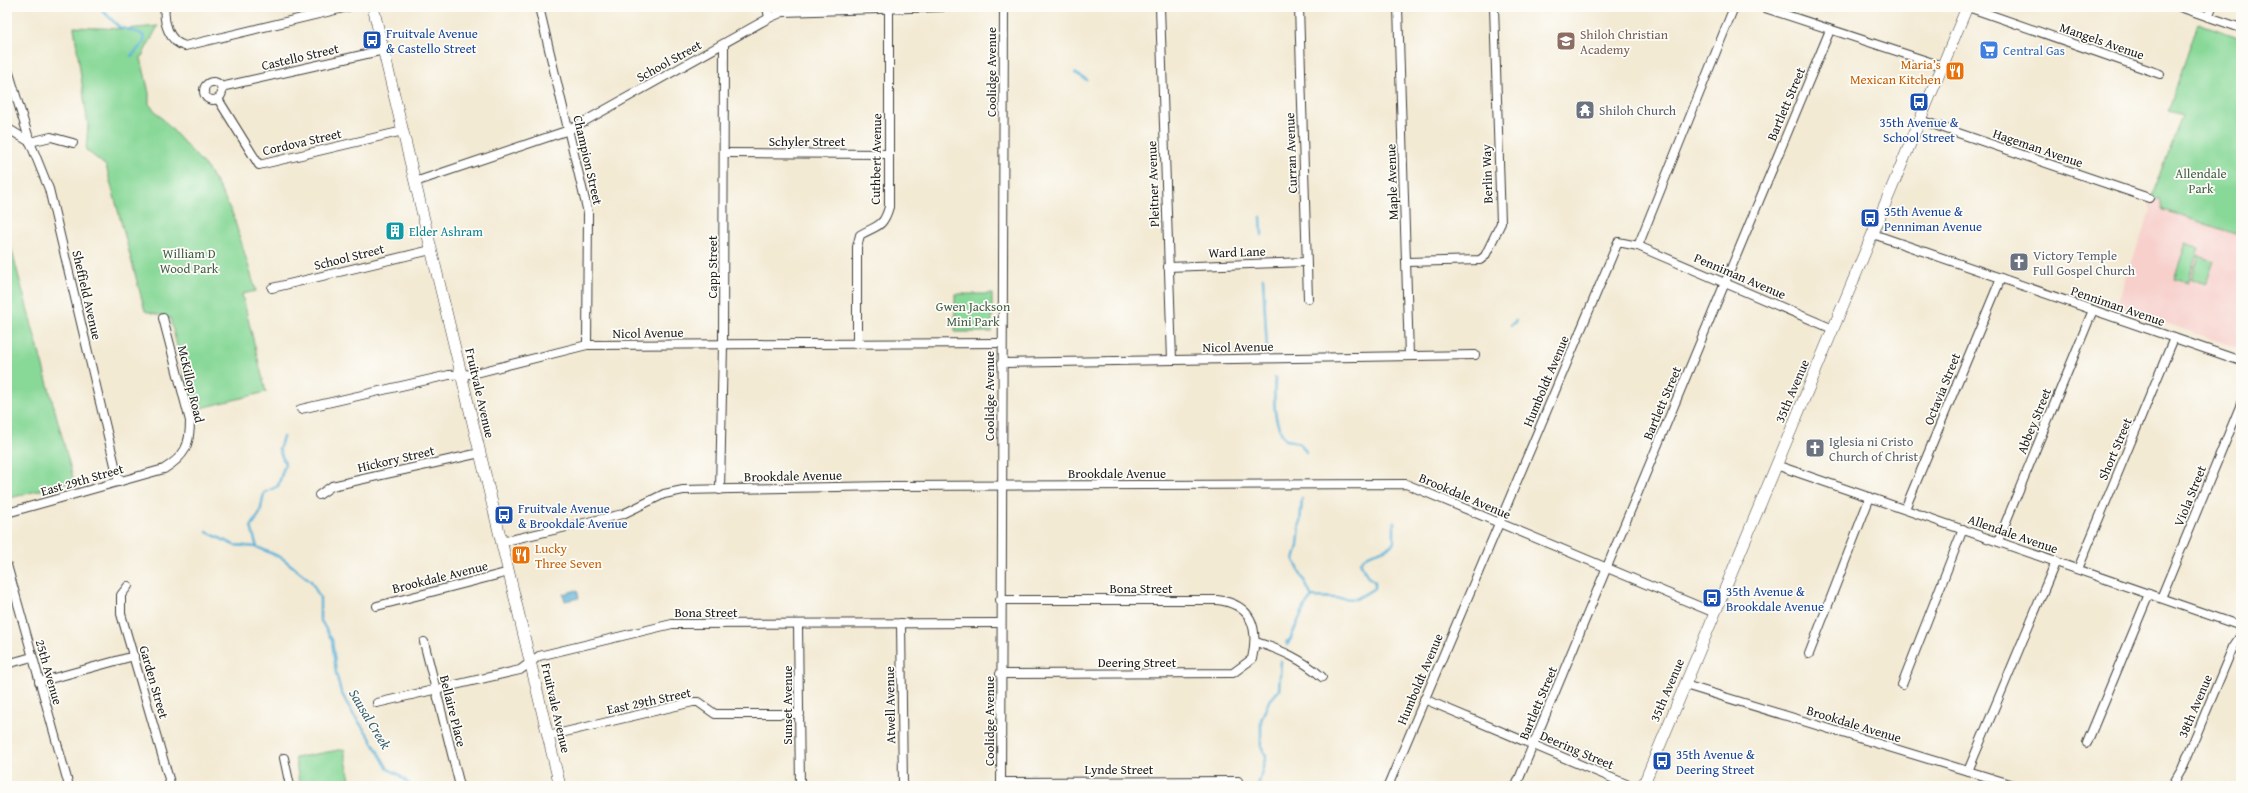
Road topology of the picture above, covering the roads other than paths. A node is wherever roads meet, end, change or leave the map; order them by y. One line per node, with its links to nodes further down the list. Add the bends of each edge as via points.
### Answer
1 (165, 7): 2 (street, via 164,16 170,35 174,41 184,46)
2 (348, 7)
3 (373, 7): 23 (main road, Fruitvale Avenue)
4 (539, 7): 31 (street, Champion Street)
5 (767, 7): 19 (street)
6 (942, 7): 17 (street, School Street)
7 (1004, 7): 54 (street, Coolidge Avenue)
8 (1160, 7): 44 (street, Pleitner Avenue)
9 (1299, 7): 42 (street, Curran Avenue)
10 (1398, 7): 43 (street, Maple Avenue)
11 (1494, 7): 43 (street, Berlin Way, via 1501,223 1485,256 1480,260)
12 (1734, 7): 40 (street)
13 (1762, 7): 21 (street)
14 (1968, 7): 24 (main road, 35th Avenue); 26 (street, Mangels Avenue)
15 (2180, 7): 18 (street)
16 (2212, 7): 18 (street)
17 (889, 9): 19 (street, School Street, via 783,12); 36 (street, Cuthbert Avenue)
18 (2208, 17): 20 (street)
19 (769, 18): 22 (street, School Street)
20 (2241, 28)
21 (1830, 30): 24 (street); 46 (street, Bartlett Street)
22 (724, 44): 31 (street, School Street); 35 (street, Capp Street)
23 (384, 50): 27 (street, Castello Street); 32 (main road, Fruitvale Avenue)
24 (1942, 66): 29 (main road, 35th Avenue)
25 (9, 73): 33 (street, Sheffield Avenue)
26 (2160, 74)
27 (221, 87): 28 (street, via 222,92); 28 (street, via 214,82 204,89 207,98)
28 (218, 99): 32 (street, Cordova Street, via 259,165)
29 (1920, 120): 38 (street, Hageman Avenue); 39 (main road, 35th Avenue)
30 (7, 128): 33 (street)
31 (569, 130): 37 (street, School Street); 56 (street, Champion Street, via 588,213)
32 (403, 131): 37 (main road, Fruitvale Avenue)
33 (30, 142): 34 (street, via 51,137); 68 (street, Sheffield Avenue, via 49,188)
34 (73, 143)
35 (724, 153): 36 (street, Schyler Street); 55 (street, Capp Street)
36 (889, 154): 53 (street, Cuthbert Avenue, via 889,207 884,222 860,235 857,247)
37 (415, 182): 41 (main road, Fruitvale Avenue)
38 (2149, 198)
39 (1873, 234): 45 (street, Penniman Avenue); 51 (main road, 35th Avenue)
40 (1638, 246): 46 (street, Penniman Avenue); 75 (street, Humboldt Avenue, via 1618,242)
41 (431, 250): 47 (street, School Street); 62 (main road, Fruitvale Avenue)
42 (1306, 262): 44 (street, Ward Lane); 48 (street, Curran Avenue)
43 (1407, 262): 58 (street, Maple Avenue)
44 (1168, 266): 59 (street, Pleitner Avenue)
45 (2001, 278): 49 (street, Penniman Avenue); 73 (street, Octavia Street)
46 (1726, 282): 51 (street, Penniman Avenue); 81 (street, Bartlett Street)
47 (272, 288)
48 (1308, 299)
49 (2093, 310): 52 (street, Penniman Avenue); 77 (street, Abbey Street)
50 (163, 318): 67 (street, McKillop Road, via 190,421 190,437 185,450 176,462)
51 (1833, 329): 66 (main road, 35th Avenue)
52 (2174, 338): 60 (street, Penniman Avenue); 82 (street, Short Street)
53 (857, 343): 54 (street, Nicol Avenue); 55 (street, Nicol Avenue)
54 (1002, 343): 61 (street, Coolidge Avenue)
55 (723, 344): 56 (street, Nicol Avenue); 70 (street, Capp Street)
56 (587, 345): 62 (street, Nicol Avenue, via 472,374)
57 (1475, 355): 58 (street, Nicol Avenue)
58 (1409, 356): 59 (street, Nicol Avenue)
59 (1172, 360): 61 (street, Nicol Avenue)
60 (2241, 361)
61 (1002, 364): 69 (street, Coolidge Avenue)
62 (461, 374): 64 (street, Nicol Avenue); 65 (main road, Fruitvale Avenue)
63 (2241, 404): 86 (street, Viola Street)
64 (301, 409)
65 (480, 453): 71 (street, Hickory Street, via 332,486); 78 (main road, Fruitvale Avenue)
66 (1776, 465): 72 (street, Allendale Avenue); 89 (main road, 35th Avenue)
67 (164, 469): 68 (street, East 29th Street)
68 (119, 482): 74 (street, East 29th Street)
69 (1001, 486): 70 (street, Brookdale Avenue); 75 (street, Brookdale Avenue, via 1406,484); 87 (street, Coolidge Avenue)
70 (720, 490): 78 (street, Brookdale Avenue, via 683,490 664,494 623,514)
71 (319, 495)
72 (1870, 497): 73 (street, Allendale Avenue); 97 (street)
73 (1905, 509): 76 (street, Allendale Avenue)
74 (7, 513)
75 (1498, 523): 81 (street, Brookdale Avenue); 108 (street, Humboldt Avenue)
76 (1963, 529): 77 (street, Allendale Avenue); 106 (street)
77 (1998, 541): 79 (street, Allendale Avenue)
78 (501, 542): 83 (main road, Fruitvale Avenue)
79 (2056, 561): 82 (street, Allendale Avenue); 115 (street)
80 (7, 565): 99 (street, 25th Avenue)
81 (1607, 568): 89 (street, Brookdale Avenue); 113 (street, Bartlett Street)
82 (2078, 569): 85 (street, Allendale Avenue)
83 (509, 572): 88 (street, Brookdale Avenue); 100 (main road, Fruitvale Avenue)
84 (128, 586): 98 (street, Garden Street, via 121,595 121,614)
85 (2149, 594): 86 (street, Allendale Avenue); 112 (street)
86 (2161, 598): 93 (street, Allendale Avenue)
87 (1000, 600): 91 (street, Coolidge Avenue); 96 (street, Bona Street, via 1232,602 1248,614)
88 (376, 606)
89 (1715, 613): 105 (main road, 35th Avenue)
90 (902, 623): 91 (street, Bona Street); 92 (street, Bona Street); 124 (street, Atwell Avenue)
91 (1000, 624): 102 (street, Coolidge Avenue)
92 (798, 625): 100 (street, Bona Street, via 672,624 539,656); 110 (street, Sunset Avenue)
93 (2241, 626)
94 (2241, 635): 130 (street, 38th Avenue, via 2233,647 2182,769)
95 (424, 642): 107 (street, Bellaire Place)
96 (1256, 642): 102 (street, Deering Street, via 1252,659 1234,673); 103 (street, via 1287,652 1308,664)
97 (1809, 654)
98 (134, 656): 104 (street); 119 (street, Garden Street)
99 (32, 657): 101 (street); 104 (street, 25th Avenue)
100 (530, 663): 107 (street, Bona Street, via 520,670); 111 (main road, Fruitvale Avenue)
101 (7, 664)
102 (1000, 674): 117 (street, Coolidge Avenue)
103 (1322, 677)
104 (40, 682): 118 (street, 25th Avenue)
105 (1685, 685): 115 (street, Brookdale Avenue); 128 (main road, 35th Avenue)
106 (1902, 685)
107 (435, 690): 109 (street, Bona Street); 121 (street, Bellaire Place)
108 (1424, 699): 113 (street, Deering Street); 125 (street, Humboldt Avenue)
109 (376, 703)
110 (800, 714): 111 (street, East 29th Street, via 715,714 698,702 693,702); 123 (street, Sunset Avenue)
111 (548, 736): 122 (main road, Fruitvale Avenue)
112 (2086, 743)
113 (1533, 744): 126 (street, Bartlett Street); 127 (street, Deering Street)
114 (284, 758): 120 (street)
115 (1968, 771): 129 (street, Brookdale Avenue)
116 (1238, 781): 117 (street, Lynde Street)
117 (1001, 784)
118 (68, 786)
119 (171, 786)
120 (290, 786)
121 (460, 786)
122 (560, 786)
123 (800, 786)
124 (903, 786)
125 (1388, 786)
126 (1516, 786)
127 (1631, 786)
128 (1643, 786)
129 (2017, 786)
130 (2172, 786)

